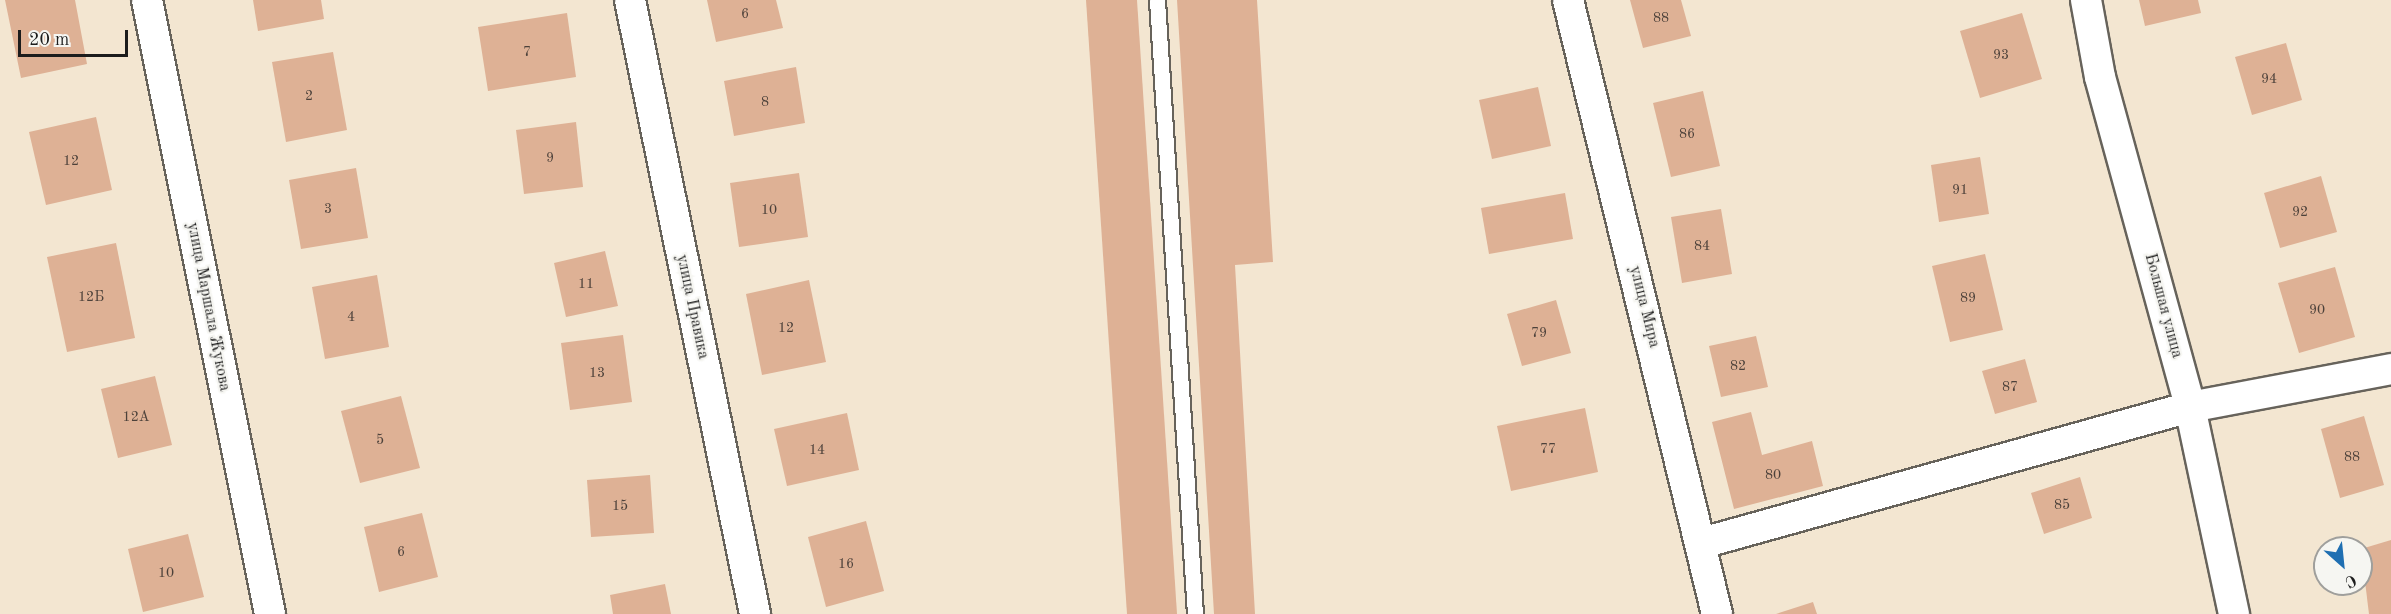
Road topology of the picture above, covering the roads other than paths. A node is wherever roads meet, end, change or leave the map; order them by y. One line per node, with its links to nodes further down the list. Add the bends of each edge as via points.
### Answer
1 (147, 0): 9 (street, улица Маршала Жукова)
2 (630, 0): 10 (street, улица Правика)
3 (1157, 0): 11 (lane)
4 (1568, 0): 8 (street, улица Мира)
5 (2086, 0): 7 (street, Большая улица, via 2100,77)
6 (2391, 369): 7 (street)
7 (2190, 407): 8 (street); 13 (street, Большая улица)
8 (1702, 543): 12 (street, улица Мира)
9 (270, 614)
10 (754, 614)
11 (1195, 614)
12 (1717, 614)
13 (2234, 614)

